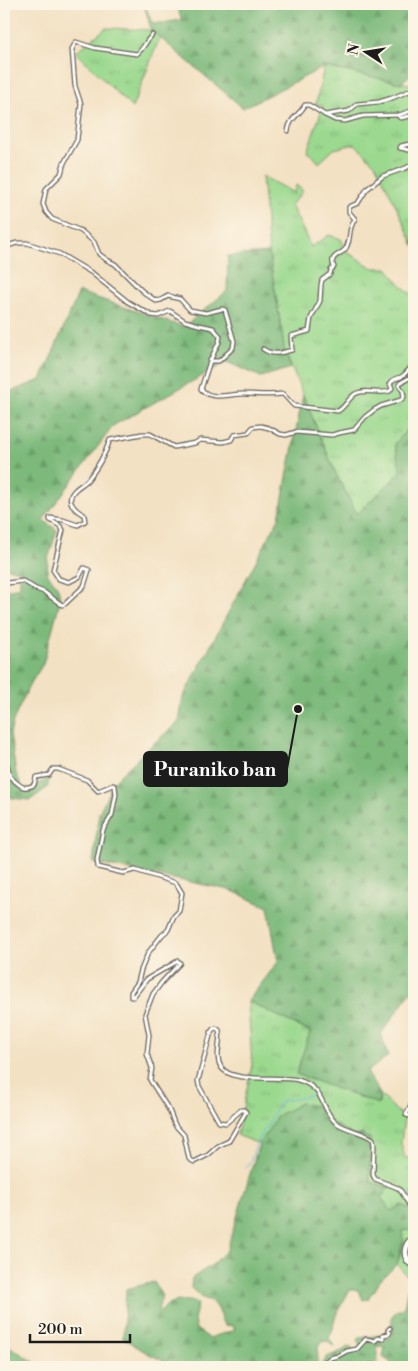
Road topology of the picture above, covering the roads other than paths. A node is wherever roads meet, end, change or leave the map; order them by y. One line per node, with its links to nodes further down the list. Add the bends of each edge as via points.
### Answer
1 (152, 35): 13 (street, via 137,54 76,42 72,49 75,86 81,104 77,140 64,163 62,174 46,190 42,204 52,219 81,231 94,242 99,254 156,301 168,296 180,299 190,310 206,313 225,310 233,348 219,361)
2 (414, 89): 4 (street, via 379,102 357,104 349,111)
3 (414, 110): 5 (street)
4 (324, 115): 5 (street, via 345,121 364,116); 7 (street, via 305,105 290,121)
5 (399, 115): 6 (street, via 401,118)
6 (414, 116)
7 (288, 131)
8 (414, 143): 9 (street, via 400,148)
9 (414, 151)
10 (414, 163): 12 (street, via 383,176 367,189 358,203 349,207 355,219 349,230 348,244 333,260 330,274 322,280 320,301 311,318 310,331 291,336 292,350 276,354)
11 (4, 247): 13 (street, via 27,243 60,254 92,272 128,302 151,315 170,311 185,321 213,328 220,336)
12 (263, 349)
13 (210, 361): 14 (street, via 201,389 204,394 224,397 283,394 300,408 338,411 355,394 390,391 394,378 401,377)
14 (413, 365): 15 (street, via 411,377 399,385 404,396 401,400 374,410 354,430 332,435 296,432 286,435 262,426 223,442 200,440 174,446 150,434 110,440 88,481 73,491 70,500 72,507 84,515 84,521 78,525 50,518 63,530 53,570 58,579 69,582 79,577 84,568 89,570 84,586 62,605 23,580)
15 (4, 583)
16 (4, 754): 19 (street, via 10,777 23,788 34,785 36,777 49,775 58,769 87,780 98,791 116,786 112,815 102,830 98,867 123,873 135,870 176,882 182,893 179,911 148,953 131,997 162,969 178,961 180,963 153,994 146,1014 147,1054 152,1068 150,1080 184,1135 189,1159 194,1162 229,1141 246,1112 241,1110 226,1123 219,1122 199,1086 212,1032 216,1028 220,1032 218,1055 224,1071 237,1076 305,1082 321,1096 336,1123 373,1139 373,1175 401,1190)
17 (414, 1099): 18 (street, via 406,1115)
18 (414, 1113)
19 (414, 1209)
20 (414, 1237): 21 (highway, via 405,1254)
21 (414, 1266)
22 (390, 1328): 23 (street, via 383,1339 366,1339 358,1349 330,1358)
23 (319, 1366)
24 (334, 1367): 25 (street)
25 (338, 1367)
26 (365, 1367): 27 (street)
27 (374, 1367)

